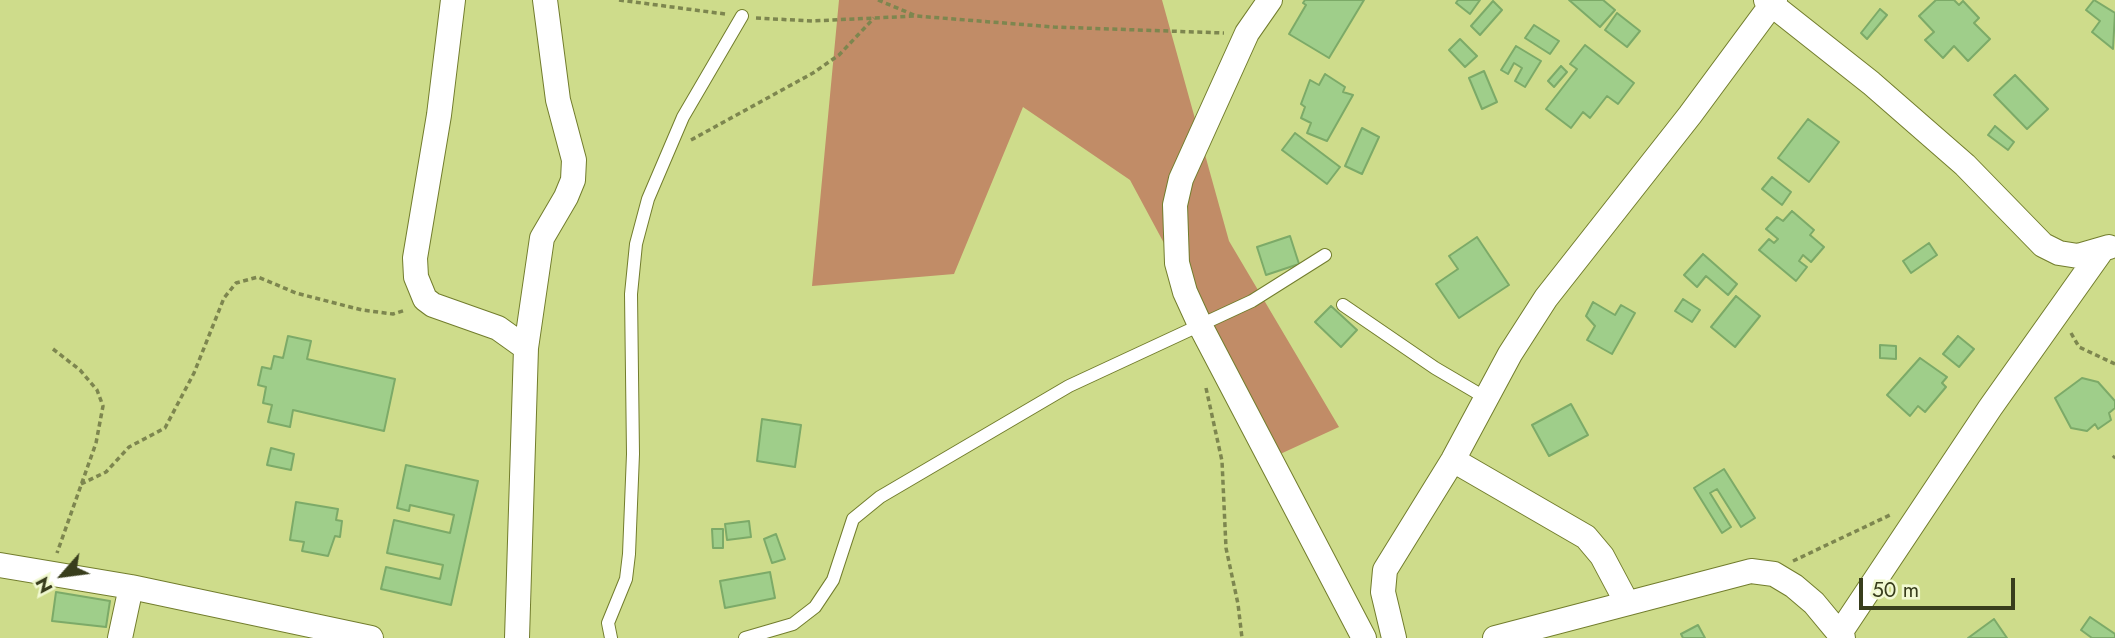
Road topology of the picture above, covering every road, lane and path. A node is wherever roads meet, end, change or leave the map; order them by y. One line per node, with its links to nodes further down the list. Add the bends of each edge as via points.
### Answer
1 (453, 0): 14 (street, via 415,258 418,287)
2 (545, 0): 18 (street, via 558,100 574,160 573,180 542,238)
3 (619, 0): 7 (path)
4 (878, 0): 8 (path)
5 (1270, 0): 10 (street)
6 (1771, 2): 12 (street, via 1965,165 2043,245 2078,256); 22 (street, via 1690,115 1546,298)
7 (742, 16): 9 (path, via 792,21); 11 (lane, via 700,84)
8 (916, 16): 9 (path); 10 (path, via 1054,27)
9 (874, 18): 11 (path, via 839,55 813,73)
10 (1247, 33): 17 (street, via 1194,145 1174,205 1177,263)
11 (667, 153): 35 (lane, via 636,244 631,294 629,554 626,579 608,623)
12 (2109, 246): 16 (street)
13 (1325, 256): 17 (lane)
14 (433, 305): 18 (street, via 498,328); 24 (path, via 382,313 296,293 258,278 236,283 224,298 194,373 164,428 129,447 107,472)
15 (1343, 305): 22 (lane)
16 (2064, 307): 20 (path, via 2079,346); 31 (street, via 1990,408)
17 (1201, 327): 36 (lane, via 1069,386 880,497 853,519 833,580 815,607 793,624); 38 (street)
18 (526, 348): 34 (street)
19 (53, 349): 24 (path, via 80,370 97,390 103,407)
20 (2115, 364)
21 (1203, 378): 37 (path, via 1222,461 1226,548)
22 (1486, 398): 23 (street)
23 (1453, 460): 30 (street, via 1586,537 1602,556); 39 (street, via 1385,569 1383,592)
24 (81, 484): 28 (path)
25 (1899, 511): 27 (path, via 1805,553)
26 (0, 565): 28 (street)
27 (1774, 574): 30 (street, via 1751,571); 31 (street, via 1814,603)
28 (49, 575): 29 (street)
29 (131, 587): 32 (street); 33 (street)
30 (1626, 603): 40 (street)
31 (1842, 635)
32 (120, 638)
33 (371, 638)
34 (517, 638)
35 (611, 638)
36 (745, 638)
37 (1242, 638)
38 (1364, 638)
39 (1394, 638)
40 (1495, 638)

